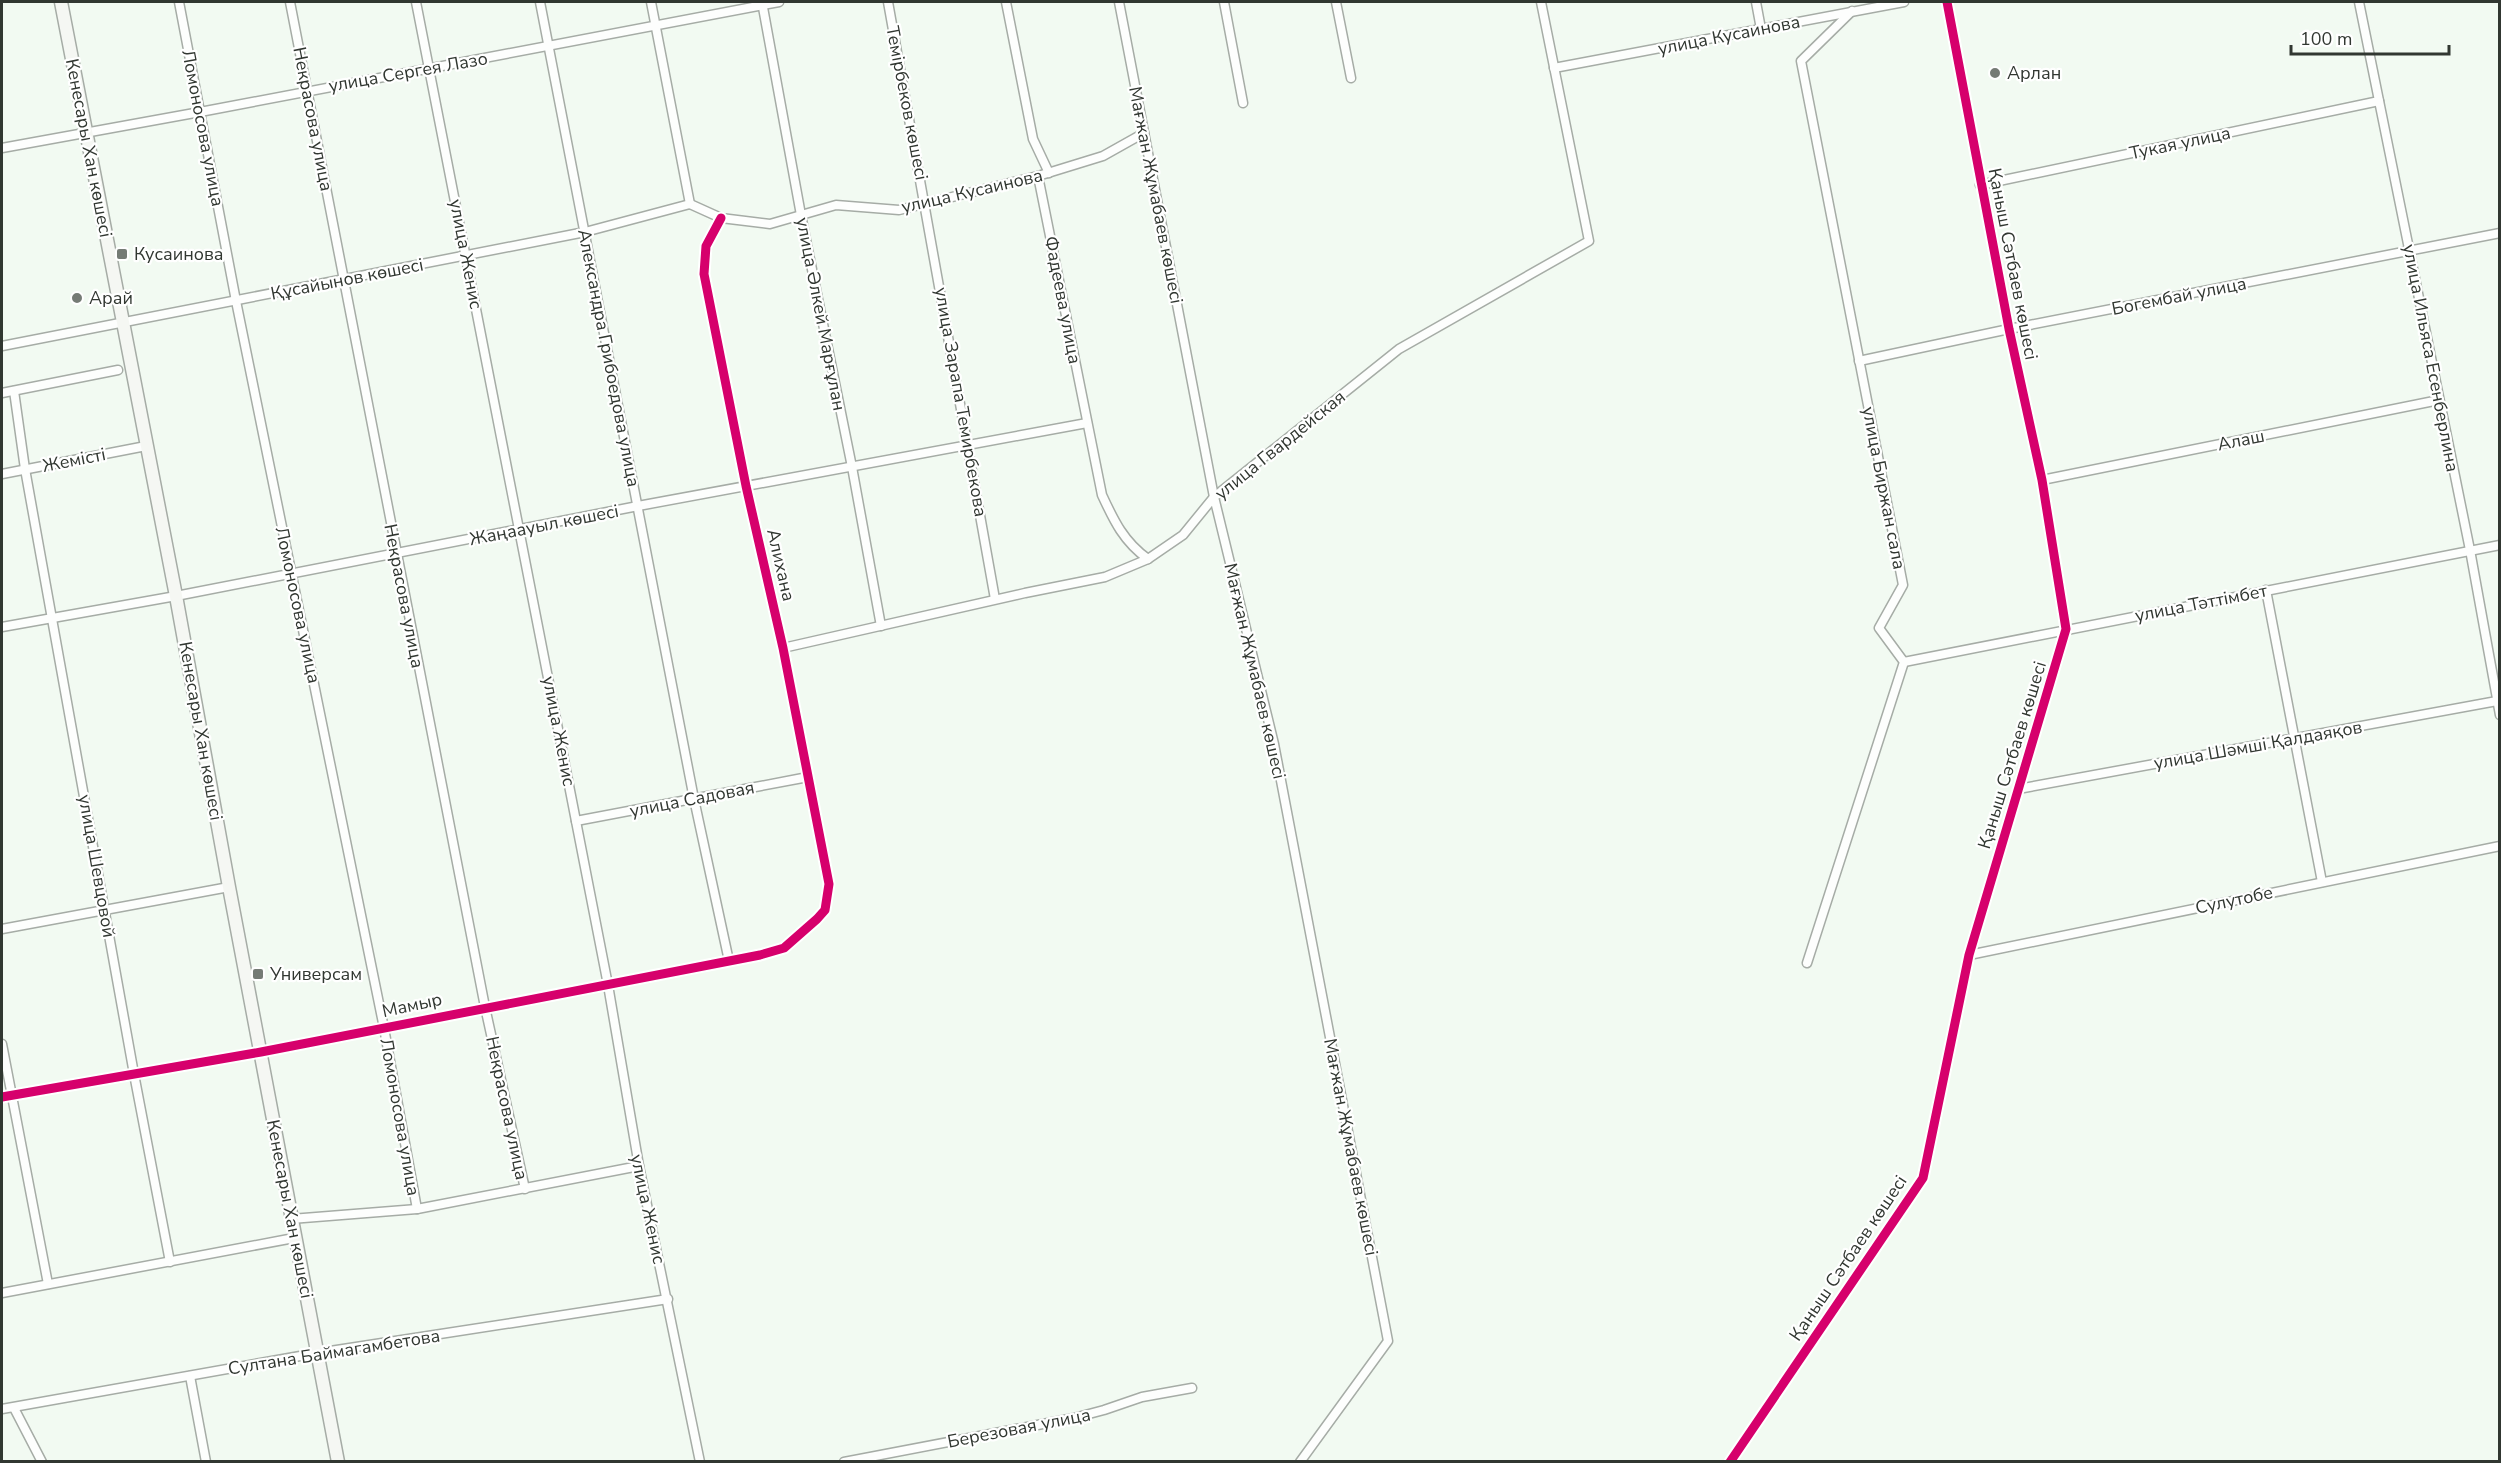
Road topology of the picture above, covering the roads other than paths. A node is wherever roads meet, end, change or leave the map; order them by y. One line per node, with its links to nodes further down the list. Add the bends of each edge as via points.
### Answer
1 (61, 2): 30 (main road, Кенесары Хан көшесі)
2 (179, 2): 29 (street, Ломоносова улица)
3 (290, 2): 26 (street, Некрасова улица)
4 (416, 2): 24 (street, улица Женис)
5 (540, 2): 22 (street, Александра Грибоедова улица)
6 (651, 2): 20 (street)
7 (779, 2): 18 (street, улица Сергея Лазо)
8 (888, 2): 37 (street, Темірбеков көшесі)
9 (1006, 2): 33 (street, via 1033,139)
10 (1119, 2): 31 (street, Мағжан Жұмабаев көшесі)
11 (1224, 2): 28 (street)
12 (1336, 2): 25 (street)
13 (1541, 2): 23 (street)
14 (1756, 2): 21 (street)
15 (1904, 2): 19 (street, улица Кусаинова)
16 (1947, 2): 35 (street, Қаныш Сәтбаев көшесі)
17 (2359, 2): 27 (street, улица Ильяса Есенберлина)
18 (763, 3): 20 (street, улица Сергея Лазо); 38 (street, улица Әлкей Марғұлан)
19 (1852, 11): 21 (street, улица Кусаинова); 49 (street, улица Биржан сала, via 1801,61)
20 (655, 25): 22 (street, улица Сергея Лазо); 36 (street)
21 (1761, 29): 23 (street, улица Кусаинова)
22 (549, 46): 24 (street, улица Сергея Лазо); 40 (street, Александра Грибоедова улица)
23 (1554, 68): 62 (street, улица Гвардейская, via 1589,241 1400,349)
24 (429, 69): 26 (street, улица Сергея Лазо); 43 (street, улица Женис)
25 (1351, 78)
26 (307, 90): 29 (street, улица Сергея Лазо); 44 (street, Некрасова улица)
27 (2379, 100): 35 (street, Тукая улица); 42 (street, улица Ильяса Есенберлина)
28 (1243, 103)
29 (200, 112): 30 (street, улица Сергея Лазо); 45 (street, Ломоносова улица)
30 (86, 131): 32 (street, улица Сергея Лазо); 46 (main road, Кенесары Хан көшесі)
31 (1144, 133): 33 (street, улица Кусаинова, via 1103,156); 62 (street, Мағжан Жұмабаев көшесі)
32 (2, 148)
33 (1049, 173): 34 (street, улица Кусаинова)
34 (1038, 176): 37 (street, улица Кусаинова); 54 (street, Фадеева улица)
35 (1980, 185): 47 (street, Қаныш Сәтбаев көшесі)
36 (690, 204): 39 (street, улица Кусаинова); 40 (street, Құсайынов көшесі)
37 (926, 205): 38 (street, улица Кусаинова, via 898,210 836,205); 55 (street, улица Зарапа Темирбекова)
38 (801, 215): 39 (street, улица Кусаинова, via 770,224); 57 (street, улица Әлкей Марғұлан)
39 (721, 218): 61 (street, Алихана, via 706,246 704,274)
40 (585, 232): 43 (street, Құсайынов көшесі); 63 (street, Александра Грибоедова улица)
41 (2499, 233): 42 (street, Богембай улица)
42 (2410, 252): 47 (street, Богембай улица); 53 (street, улица Ильяса Есенберлина)
43 (466, 256): 44 (street, Құсайынов көшесі); 64 (street, улица Женис)
44 (344, 280): 45 (street, Құсайынов көшесі); 67 (street, Некрасова улица)
45 (236, 300): 46 (street, Құсайынов көшесі); 69 (street, Ломоносова улица)
46 (123, 322): 48 (street, Құсайынов көшесі); 56 (main road, Кенесары Хан көшесі)
47 (2009, 328): 49 (street, Богембай улица); 60 (street, Қаныш Сәтбаев көшесі)
48 (2, 343)
49 (1859, 361): 78 (street, улица Биржан сала, via 1903,585 1879,628)
50 (118, 370): 51 (street)
51 (14, 391): 52 (street); 58 (street, улица Шевцовой)
52 (2, 393)
53 (2439, 399): 60 (street, Алаш); 66 (street, улица Ильяса Есенберлина)
54 (1087, 423): 55 (street, Жаңаауыл көшесі); 68 (street, Фадеева улица, via 1102,495 1113,520 1128,543)
55 (969, 445): 57 (street, Жаңаауыл көшесі); 72 (street, улица Зарапа Темирбекова)
56 (146, 446): 58 (street, Жемісті); 71 (main road, Кенесары Хан көшесі)
57 (852, 467): 61 (street, Жаңаауыл көшесі); 74 (street, улица Әлкей Марғұлан)
58 (25, 469): 59 (street, Жемісті); 73 (street, улица Шевцовой)
59 (2, 474)
60 (2042, 480): 76 (street, Қаныш Сәтбаев көшесі)
61 (746, 486): 63 (street, Жаңаауыл көшесі); 77 (street, Алихана)
62 (1214, 496): 68 (street, улица Гвардейская, via 1183,535); 122 (street, Мағжан Жұмабаев көшесі, via 1274,744 1388,1341)
63 (638, 506): 64 (street, Жаңаауыл көшесі); 84 (street, Александра Грибоедова улица)
64 (519, 531): 67 (street, Жаңаауыл көшесі); 85 (street, улица Женис)
65 (2499, 545): 66 (street, улица Тәттімбет)
66 (2470, 550): 70 (street, улица Тәттімбет); 79 (street, улица Ильяса Есенберлина)
67 (396, 554): 69 (street, Жаңаауыл көшесі); 96 (street, Некрасова улица)
68 (1148, 559): 72 (street, улица Гвардейская, via 1105,577)
69 (291, 574): 71 (street, Жаңаауыл көшесі); 97 (street, Ломоносова улица)
70 (2266, 590): 76 (street, улица Тәттімбет); 81 (street)
71 (176, 596): 73 (street, Жаңаауыл көшесі); 88 (main road, Кенесары Хан көшесі)
72 (995, 599): 74 (street, улица Гвардейская)
73 (53, 618): 75 (street, Жаңаауыл көшесі); 89 (street, улица Шевцовой)
74 (880, 626): 77 (street, улица Гвардейская)
75 (2, 627)
76 (2066, 629): 78 (street, улица Тәттімбет); 83 (street, Қаныш Сәтбаев көшесі)
77 (783, 648): 82 (street, Алихана)
78 (1904, 662): 94 (street)
79 (2497, 701): 80 (street, улица Ильяса Есенберлина); 81 (street, улица Шәмші Қалдаяқов)
80 (2499, 715)
81 (2294, 738): 83 (street, улица Шәмші Қалдаяқов); 87 (street)
82 (808, 777): 84 (street, улица Садовая); 90 (street, Алихана, via 829,884 825,910)
83 (2019, 789): 92 (street, Қаныш Сәтбаев көшесі)
84 (694, 799): 85 (street, улица Садовая); 93 (street, Александра Грибоедова улица)
85 (576, 821): 95 (street, улица Женис)
86 (2499, 846): 87 (street, Сулутобе)
87 (2322, 882): 92 (street, Сулутобе)
88 (228, 887): 89 (street); 99 (main road, Кенесары Хан көшесі)
89 (105, 909): 91 (street); 100 (street, улица Шевцовой)
90 (817, 919): 93 (street, Мамыр, via 784,948)
91 (2, 929)
92 (1969, 955): 123 (street, Қаныш Сәтбаев көшесі, via 1923,1178)
93 (729, 961): 95 (street, Мамыр)
94 (1807, 963)
95 (608, 985): 96 (street, Мамыр); 103 (street, улица Женис)
96 (485, 1007): 97 (street, Мамыр); 104 (street, Некрасова улица)
97 (384, 1028): 99 (street, Мамыр); 105 (street, Ломоносова улица)
98 (2, 1044): 101 (street)
99 (261, 1052): 100 (street, Мамыр); 106 (main road, Кенесары Хан көшесі)
100 (134, 1074): 101 (street, Мамыр); 108 (street, улица Шевцовой)
101 (11, 1095): 102 (street, Мамыр); 109 (street)
102 (2, 1097)
103 (639, 1166): 104 (street); 111 (street, улица Женис)
104 (525, 1189): 105 (street)
105 (417, 1209): 106 (street)
106 (291, 1219): 107 (main road, Кенесары Хан көшесі)
107 (294, 1238): 108 (street); 112 (main road, Кенесары Хан көшесі)
108 (170, 1262): 109 (street)
109 (48, 1284): 110 (street)
110 (2, 1293)
111 (668, 1299): 112 (street, Султана Баймагамбетова); 120 (street, улица Женис)
112 (317, 1353): 113 (street, Султана Баймагамбетова); 119 (main road, Кенесары Хан көшесі)
113 (190, 1376): 115 (street, Султана Баймагамбетова); 118 (street)
114 (1192, 1388): 121 (street, Березовая улица, via 1142,1397 1074,1418)
115 (14, 1408): 116 (street, Султана Баймагамбетова); 117 (street)
116 (2, 1409)
117 (42, 1461)
118 (206, 1461)
119 (338, 1461)
120 (700, 1461)
121 (844, 1461)
122 (1300, 1461)
123 (1730, 1461)

